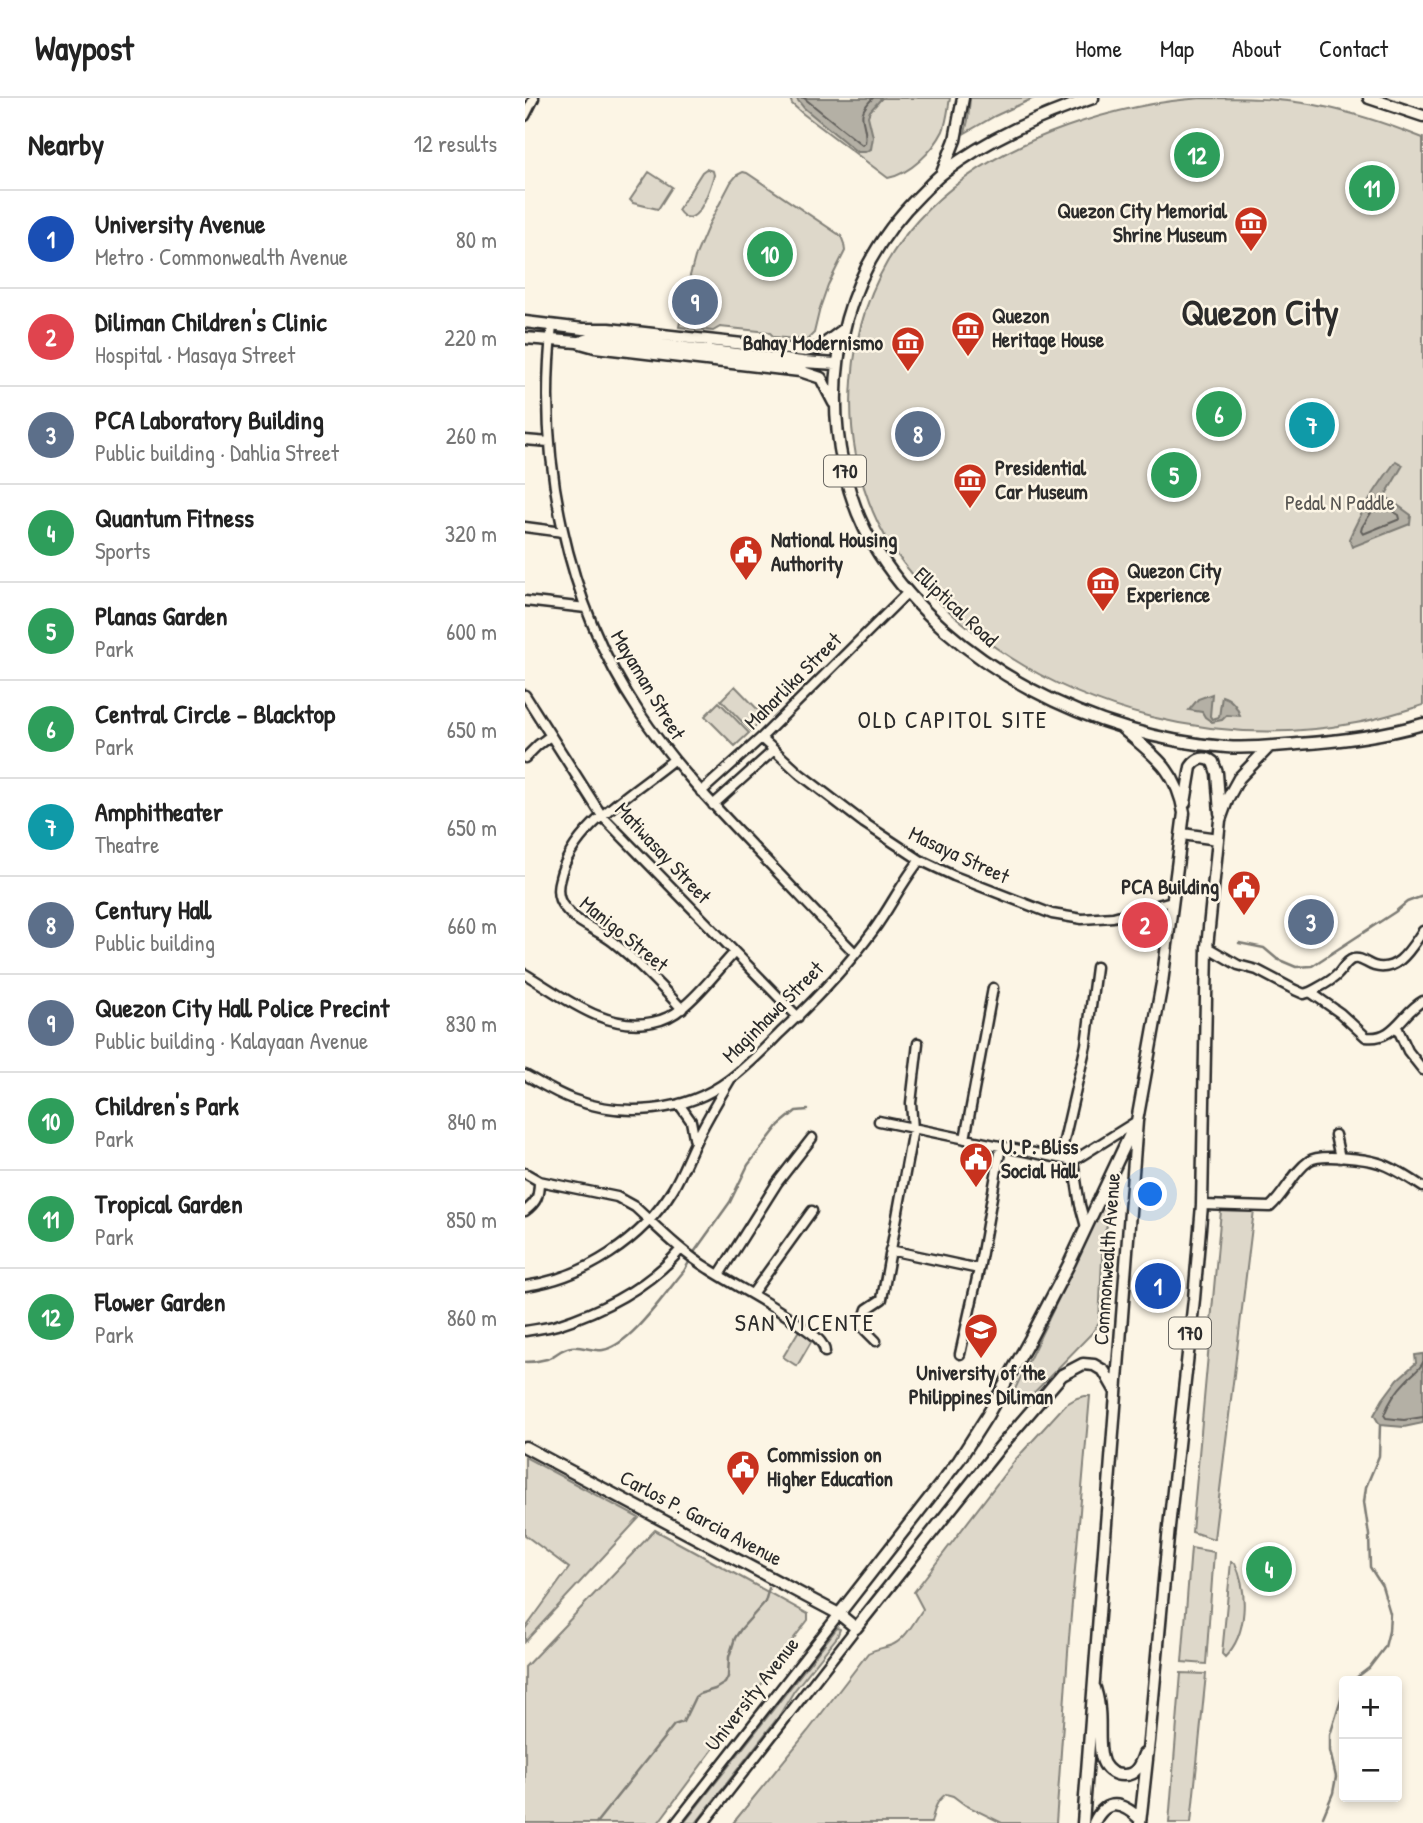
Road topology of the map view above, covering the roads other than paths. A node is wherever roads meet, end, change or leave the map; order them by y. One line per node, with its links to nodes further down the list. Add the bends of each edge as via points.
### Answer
1 (534, 98): 7 (street)
2 (963, 98): 9 (main road, via 958,131)
3 (1073, 98): 4 (main road)
4 (1083, 98): 5 (main road)
5 (1093, 98): 9 (main road, Elliptical Road / 170, via 1014,129)
6 (1369, 98): 8 (main road)
7 (525, 116)
8 (1423, 116)
9 (942, 173): 13 (main road, Elliptical Road / 170, via 908,206 882,241 860,281)
10 (525, 323): 11 (main road)
11 (552, 326): 12 (main road); 16 (street, Mayaman Street)
12 (583, 329): 14 (main road); 18 (main road)
13 (843, 330): 18 (main road); 19 (main road, Elliptical Road / 170)
14 (596, 337): 17 (main road); 18 (main road)
15 (525, 338): 16 (main road)
16 (550, 340): 17 (main road); 22 (street, Mayaman Street)
17 (580, 342): 20 (main road, via 595,348 800,371 821,378)
18 (806, 357): 19 (main road)
19 (837, 364): 20 (main road, Elliptical Road / 170)
20 (836, 407): 25 (main road, Elliptical Road / 170, via 842,459 856,512 879,555)
21 (525, 440): 22 (street)
22 (549, 442): 24 (street, Mayaman Street)
23 (525, 527): 24 (street)
24 (563, 532): 27 (street, Mayaman Street)
25 (908, 592): 30 (main road, Elliptical Road / 170, via 961,642 1005,674 1056,702); 32 (street, Maharlika Street)
26 (525, 601): 27 (street)
27 (586, 608): 36 (street, Mayaman Street, via 619,679)
28 (525, 695): 31 (street, Matiwasay Street)
29 (1423, 723): 33 (main road, Elliptical Road / 170, via 1361,738)
30 (1119, 726): 33 (main road, Elliptical Road / 170, via 1186,743); 39 (main road, Commonwealth Avenue / 170, via 1160,762 1176,783)
31 (550, 736): 35 (street); 40 (street, Matiwasay Street)
32 (761, 738): 34 (street, Masaya Street); 37 (street, Maharlika Street)
33 (1270, 746): 41 (main road, 170, via 1239,778)
34 (774, 751): 38 (street, Maharlika Street); 44 (street, Masaya Street, via 847,811)
35 (525, 758)
36 (673, 760): 37 (street, Mayaman Street); 40 (street, Manigo Street)
37 (701, 792): 38 (street, Mayaman Street)
38 (713, 805): 49 (street, Mayaman Street)
39 (1184, 813): 41 (main road, via 1191,767 1206,758 1217,773); 42 (main road, Commonwealth Avenue / 170)
40 (602, 816): 48 (street, Matiwasay Street); 55 (street, Manigo Street, via 566,861 559,898 564,908 628,954)
41 (1220, 820): 43 (main road, 170)
42 (1182, 834): 43 (main road); 45 (main road, Commonwealth Avenue / 170)
43 (1218, 839): 47 (main road, 170)
44 (920, 860): 45 (street, Masaya Street, via 1066,917 1105,919); 49 (street, Maginhawa Street)
45 (1172, 901): 64 (main road, Commonwealth Avenue / 170)
46 (1423, 931): 53 (street, via 1402,959 1384,968 1353,959)
47 (1207, 947): 53 (street, via 1300,993); 77 (main road, 170)
48 (734, 953): 55 (street); 56 (street, Matiwasay Street)
49 (855, 953): 56 (street, Maginhawa Street)
50 (1096, 967): 71 (street, via 1086,1045)
51 (525, 974): 55 (street, via 594,1015 620,1024 656,1021)
52 (993, 988): 68 (street)
53 (1310, 992): 57 (street, via 1366,1038)
54 (1423, 1001): 57 (street)
55 (682, 1009)
56 (798, 1017): 61 (street, Maginhawa Street)
57 (1397, 1027): 59 (street)
58 (918, 1043): 65 (street, via 911,1103)
59 (1423, 1070)
60 (525, 1075): 62 (street, Maginhawa Street, via 557,1093 596,1106 637,1110)
61 (730, 1079): 62 (street, Maginhawa Street); 69 (street)
62 (679, 1104): 69 (street, via 691,1121)
63 (879, 1121): 65 (street)
64 (1137, 1121): 73 (street); 81 (main road, University Avenue); 92 (main road, Commonwealth Avenue / 170)
65 (913, 1129): 68 (street); 83 (street)
66 (1335, 1135): 72 (street)
67 (812, 1138): 85 (street, via 777,1183)
68 (965, 1139): 70 (street)
69 (695, 1142): 80 (street, via 672,1191)
70 (1000, 1147): 71 (street); 84 (street)
71 (1060, 1158): 73 (street)
72 (1340, 1158): 76 (street, via 1380,1163); 77 (street, via 1311,1159 1270,1207)
73 (1073, 1161): 81 (street)
74 (525, 1173): 75 (street)
75 (539, 1181): 78 (street, via 538,1196); 80 (street, via 617,1197)
76 (1423, 1187)
77 (1202, 1205): 97 (main road, 170)
78 (525, 1211)
79 (812, 1211): 87 (street)
80 (649, 1220): 82 (street); 86 (street, via 587,1267)
81 (1086, 1227): 94 (main road, University Avenue, via 977,1433)
82 (681, 1249): 85 (street); 88 (street, via 652,1277 601,1310)
83 (890, 1250): 84 (street); 89 (street, via 881,1299 867,1309 862,1325)
84 (979, 1269): 91 (street)
85 (719, 1275): 87 (street)
86 (525, 1286)
87 (752, 1294): 90 (street, via 821,1342)
88 (525, 1331)
89 (876, 1340)
90 (825, 1352)
91 (960, 1354)
92 (1116, 1392): 95 (main road, University Avenue, via 1104,1371 1094,1365 1083,1364 1062,1374); 96 (main road, Commonwealth Avenue / 170)
93 (525, 1447): 94 (main road, Carlos P. Garcia Avenue)
94 (839, 1614): 95 (main road, Carlos P. Garcia Avenue); 99 (street, University Avenue)
95 (856, 1628): 100 (street, University Avenue)
96 (1093, 1679): 97 (main road, via 1101,1755 1107,1768 1122,1775 1133,1773); 101 (main road, Commonwealth Avenue / 170)
97 (1149, 1741): 98 (main road, 170)
98 (1140, 1821): 102 (main road, via 1128,1808 1111,1805 1101,1810)
99 (676, 1823)
100 (703, 1823)
101 (1083, 1823)
102 (1094, 1823)

